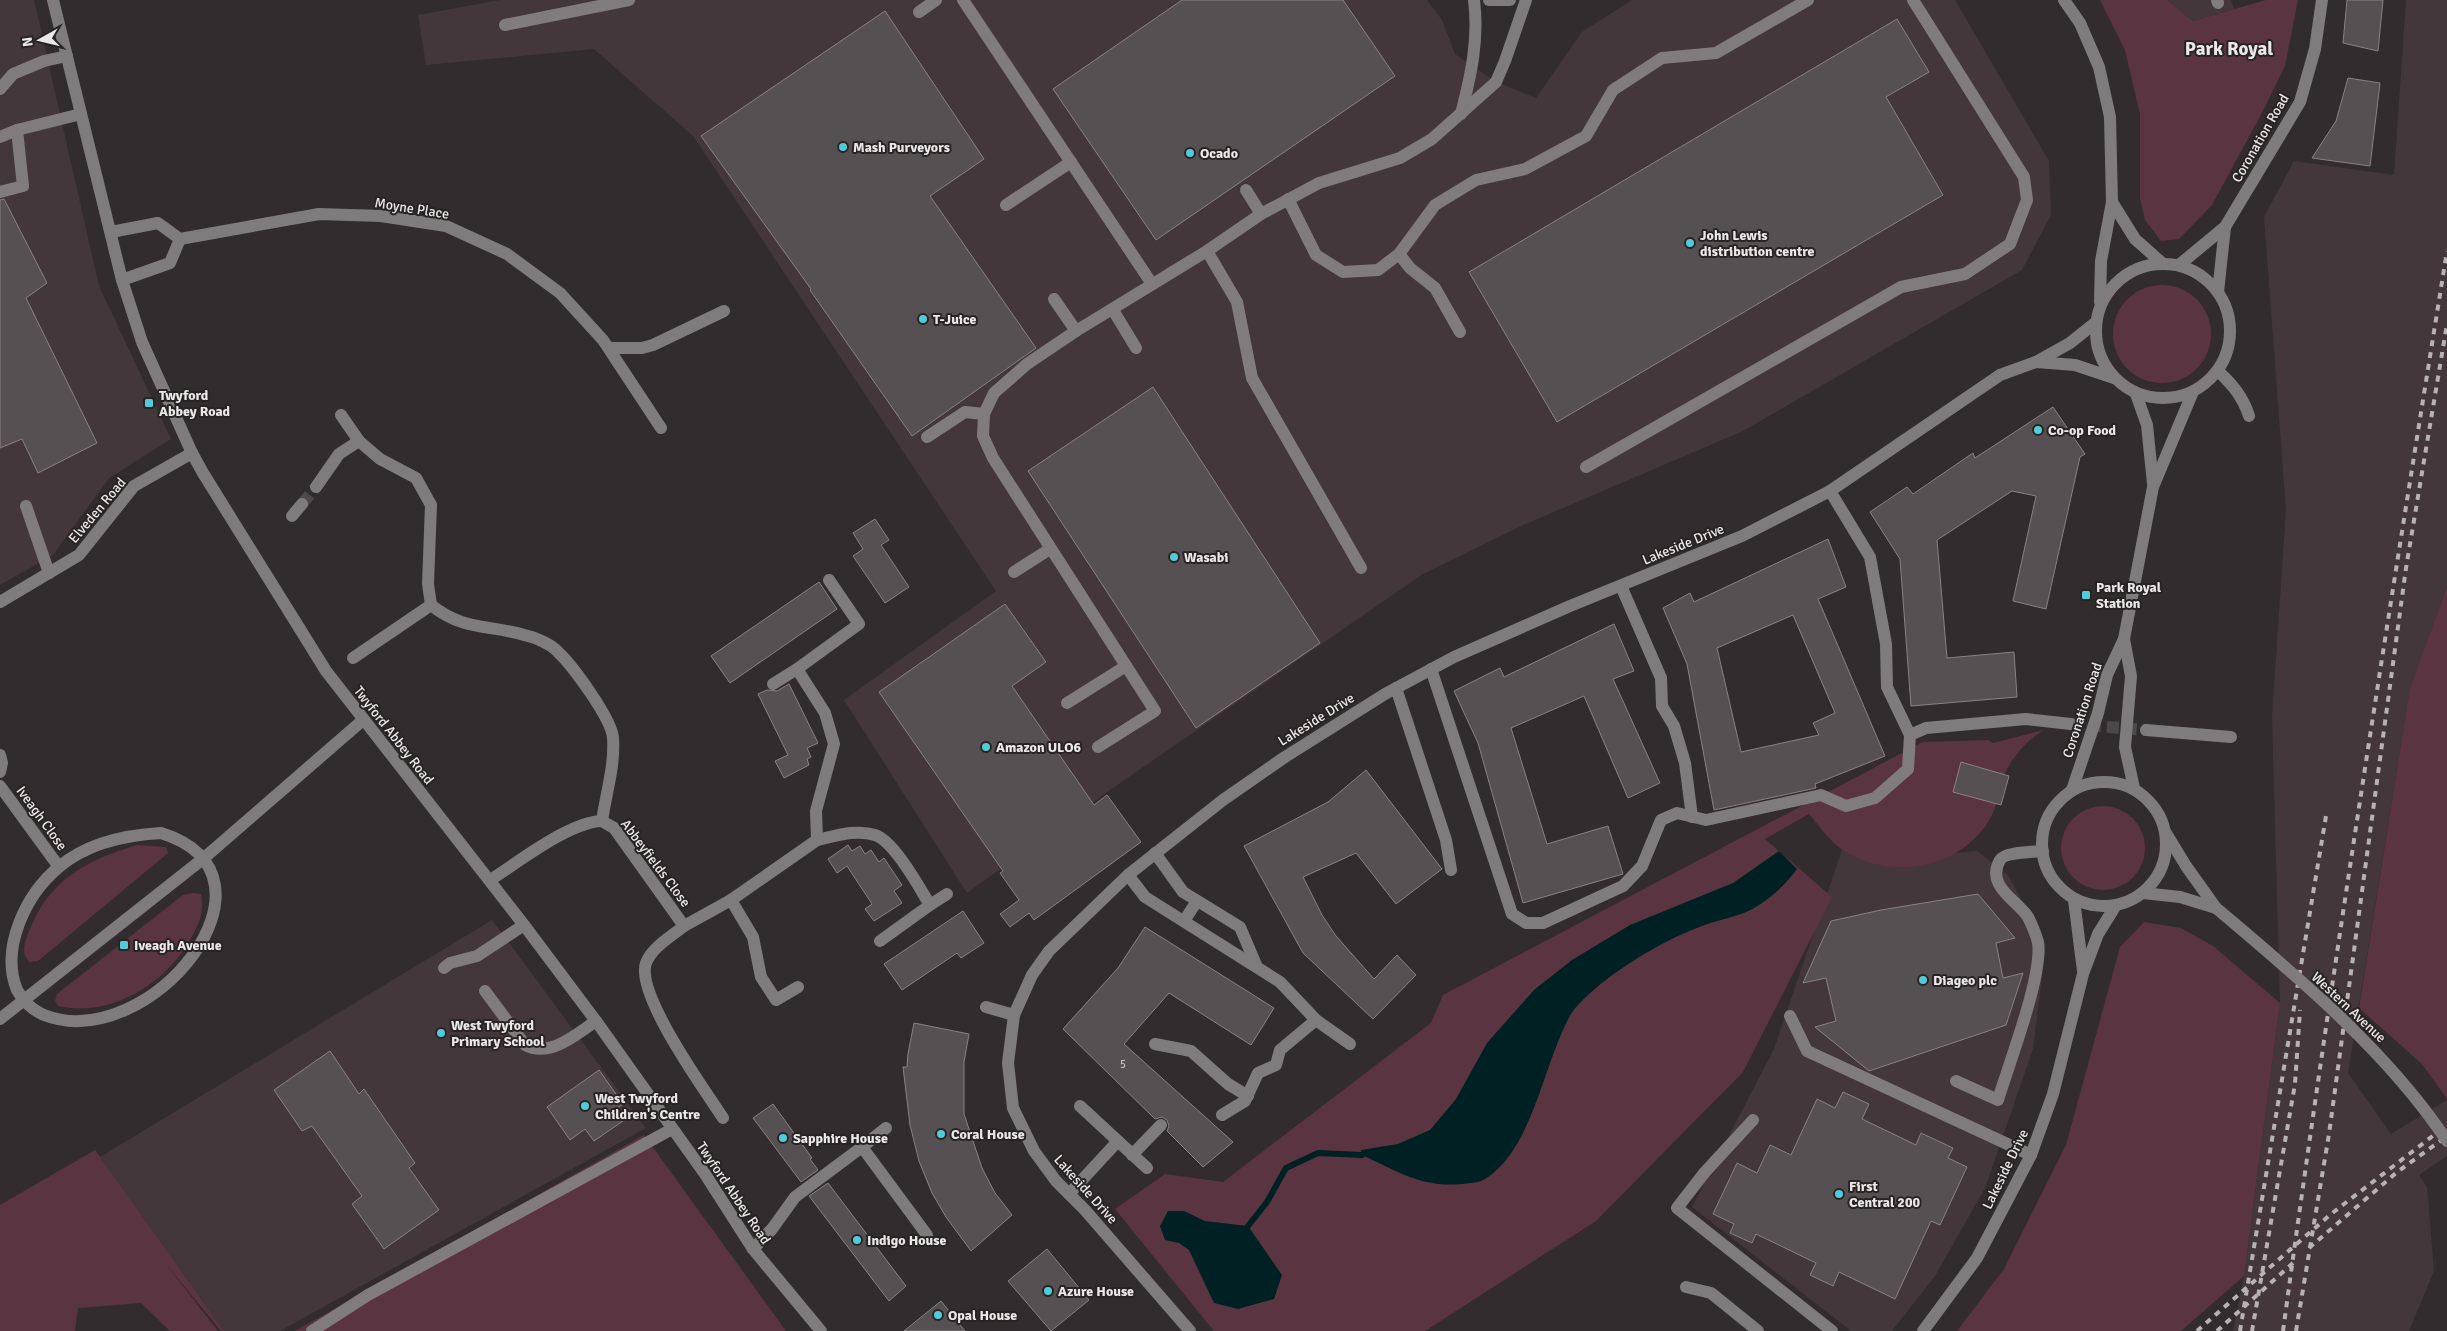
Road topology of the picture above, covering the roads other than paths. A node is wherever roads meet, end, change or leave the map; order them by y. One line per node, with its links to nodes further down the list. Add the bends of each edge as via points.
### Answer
1 (53, 0): 15 (street, Twyford Abbey Road)
2 (629, 0): 14 (street)
3 (936, 0): 13 (street)
4 (963, 0): 21 (street)
5 (1474, 0): 18 (street, via 1477,24 1474,56)
6 (1489, 0): 7 (street)
7 (1510, 0)
8 (1526, 0): 18 (street, via 1496,82)
9 (1808, 0): 32 (street, via 1716,53 1662,58 1613,90 1586,136 1525,169 1476,180 1435,205)
10 (1913, 0): 59 (street, via 2024,177 2027,200 2010,244 1965,274 1902,287)
11 (2064, 0): 25 (street, via 2080,23 2098,67 2108,108)
12 (2322, 0): 28 (street, Coronation Road, via 2315,49 2300,102)
13 (918, 12)
14 (505, 25)
15 (67, 56): 16 (street, via 44,61 13,74); 17 (street, Twyford Abbey Road)
16 (0, 89)
17 (81, 114): 19 (street); 29 (street, Twyford Abbey Road)
18 (1461, 114): 24 (street, via 1432,139 1400,158 1327,180)
19 (18, 130): 20 (street); 23 (street, via 23,186)
20 (0, 137)
21 (1071, 162): 26 (street); 36 (street)
22 (1246, 190): 27 (street)
23 (0, 192)
24 (1288, 199): 27 (street); 32 (street, via 1316,255 1343,272 1378,270)
25 (2112, 202): 33 (street, via 2135,239); 39 (street, via 2101,261)
26 (1006, 205)
27 (1261, 214): 31 (street)
28 (2225, 227): 34 (street, Coronation Road); 37 (street, Coronation Road)
29 (111, 232): 30 (street, via 158,223); 35 (street, Twyford Abbey Road)
30 (180, 239): 35 (street, via 170,263); 45 (street, Moyne Place, via 319,214 381,216 446,226 507,254 560,293)
31 (1207, 251): 36 (street); 67 (street, via 1238,302 1252,378)
32 (1399, 254): 44 (street, via 1410,268 1435,288)
33 (2162, 263): 34 (street); 39 (street, via 2136,269 2120,279)
34 (2179, 265): 37 (street, via 2200,274)
35 (122, 280): 58 (street, Twyford Abbey Road, via 142,342)
36 (1152, 284): 40 (street)
37 (2218, 292): 48 (street, via 2228,311 2231,336 2227,354)
38 (1054, 299): 43 (street)
39 (2100, 305): 42 (street)
40 (1113, 310): 43 (street); 46 (street)
41 (724, 311): 45 (street, via 653,345)
42 (2096, 323): 47 (street, Lakeside Drive, via 2070,343); 49 (street, via 2096,342 2102,360)
43 (1076, 331): 52 (street, via 1027,364 994,393)
44 (1460, 332)
45 (609, 348): 55 (street, Moyne Place)
46 (1136, 348)
47 (2036, 362): 49 (street, Lakeside Drive, via 2076,365); 62 (street, Lakeside Drive, via 2000,375)
48 (2218, 371): 51 (street); 54 (street, via 2234,385)
49 (2114, 378): 50 (street)
50 (2136, 394): 51 (street, via 2162,399); 60 (street, Coronation Road, via 2147,425)
51 (2192, 394): 60 (street, Coronation Road)
52 (984, 414): 56 (street, via 965,412); 66 (street, via 983,436 993,458)
53 (341, 415): 57 (street)
54 (2249, 416)
55 (661, 428)
56 (927, 437)
57 (359, 441): 61 (street, via 339,454); 73 (street, via 380,459 416,478 431,505 428,584)
58 (192, 454): 69 (street, Elveden Road, via 134,486 80,555); 82 (street, Twyford Abbey Road, via 326,671)
59 (1586, 467)
60 (2153, 486): 74 (street, Coronation Road)
61 (316, 487)
62 (1830, 491): 71 (street, Lakeside Drive, via 1742,536); 85 (street, via 1870,557 1886,644 1887,687)
63 (302, 504): 65 (street)
64 (26, 506): 69 (street)
65 (292, 516)
66 (1050, 549): 68 (street); 76 (street)
67 (1361, 568)
68 (1014, 572)
69 (49, 573): 72 (street, Elveden Road)
70 (829, 580): 77 (street, via 859,624)
71 (1621, 586): 78 (street, Lakeside Drive); 93 (street, via 1661,678 1662,706 1674,726 1685,763)
72 (0, 602)
73 (432, 604): 75 (street); 94 (street, Abbeyfields Close, via 446,616 464,624 528,636 558,651 605,715 613,735 613,765)
74 (2124, 639): 91 (street, Coronation Road, via 2131,676 2125,747); 92 (street, Coronation Road, via 2107,674 2098,713)
75 (353, 658)
76 (1126, 666): 81 (street); 87 (street, via 1155,711)
77 (797, 669): 79 (street); 96 (street, via 825,713 834,744 816,810)
78 (1431, 669): 80 (street, Lakeside Drive); 93 (street, via 1512,914 1526,923 1543,923 1622,886 1642,866 1661,820 1677,813)
79 (773, 684)
80 (1396, 688): 98 (street, Lakeside Drive, via 1285,757 1223,800); 101 (street, via 1446,840)
81 (1067, 703)
82 (363, 720): 99 (street); 103 (street, Twyford Abbey Road)
83 (2064, 723): 85 (street, via 2026,719 1926,728)
84 (2146, 730): 86 (street)
85 (1910, 735): 93 (street, via 1908,769 1875,798 1846,806 1821,795 1706,820)
86 (2230, 737)
87 (1098, 747)
88 (0, 755): 89 (street)
89 (0, 772)
90 (0, 786): 100 (street, Iveagh Close)
91 (2134, 788): 92 (street, via 2105,781); 95 (street, via 2159,813)
92 (2072, 790): 97 (street, via 2057,803 2046,822)
93 (1692, 817)
94 (602, 821): 103 (street, Abbeyfields Close, via 574,827); 114 (street, Abbeyfields Close, via 614,828)
95 (2166, 833): 104 (street, via 2163,869); 111 (street, Western Avenue)
96 (817, 840): 106 (street, Abbeyfields Close); 109 (street, via 850,833 876,835 897,853)
97 (2043, 850): 108 (street, via 2046,868 2057,885); 130 (street, via 2005,856 2000,860 1996,874 2002,891 2028,917 2038,942 2036,972 1998,1100)
98 (1155, 854): 102 (street, Lakeside Drive); 107 (street, via 1183,892)
99 (204, 858): 100 (street, via 179,839 161,833 113,839); 121 (street); 121 (street, via 214,876 215,895 207,932 188,964 154,994 115,1014 73,1022 37,1012)
100 (59, 867): 121 (street, via 22,911 13,934 10,970)
101 (1451, 870)
102 (1128, 875): 112 (street, via 1145,896); 123 (street, Lakeside Drive, via 1049,951 1032,975)
103 (490, 880): 113 (street, Twyford Abbey Road)
104 (2143, 893): 110 (street); 111 (street, Western Avenue, via 2180,897)
105 (946, 894): 109 (street)
106 (731, 900): 114 (street, Abbeyfields Close); 119 (street, via 753,937 761,977 776,1000)
107 (1197, 900): 112 (street); 116 (street, via 1240,928)
108 (2074, 900): 110 (street, via 2094,906); 118 (street, Lakeside Drive)
109 (930, 905): 115 (street)
110 (2116, 905): 118 (street, Lakeside Drive, via 2098,934)
111 (2216, 908): 140 (street, Western Avenue, bridge, via 2376,1052 2410,1090)
112 (1184, 922): 116 (street)
113 (524, 925): 117 (street, via 477,956 450,963); 126 (street, Twyford Abbey Road)
114 (684, 926): 134 (street, Abbeyfields Close, via 657,947 646,964 648,985 669,1035)
115 (880, 941)
116 (1257, 967): 127 (street, via 1280,982)
117 (444, 968)
118 (2083, 974): 143 (street, Lakeside Drive, via 2053,1094)
119 (798, 987)
120 (485, 991): 126 (street, via 525,1045 534,1050 550,1049)
121 (24, 1002): 125 (street)
122 (986, 1007): 123 (street)
123 (1014, 1015): 145 (street, Lakeside Drive, via 1008,1063 1013,1108 1034,1151)
124 (1790, 1016): 143 (street, via 1807,1050)
125 (0, 1019)
126 (596, 1020): 138 (street, Twyford Abbey Road)
127 (1316, 1020): 129 (street); 131 (street, via 1280,1050 1276,1065 1258,1073)
128 (1155, 1044): 131 (street, via 1191,1052 1228,1084)
129 (1350, 1044)
130 (1956, 1081)
131 (1248, 1096): 133 (street, via 1246,1101)
132 (1080, 1106): 139 (street)
133 (1222, 1115)
134 (723, 1118)
135 (1753, 1120): 153 (street, via 1677,1208)
136 (1161, 1125): 142 (street)
137 (886, 1128): 141 (street)
138 (672, 1129): 147 (street, Twyford Abbey Road); 149 (street, via 368,1295)
139 (1118, 1142): 142 (street); 145 (street)
140 (2447, 1142)
141 (862, 1148): 146 (street); 147 (street, via 795,1197)
142 (1132, 1155): 144 (street)
143 (2031, 1156): 154 (street, Lakeside Drive, via 1977,1258)
144 (1147, 1168)
145 (1069, 1194): 151 (street, Lakeside Drive)
146 (927, 1235)
147 (753, 1249): 150 (street, Twyford Abbey Road)
148 (1686, 1287): 152 (street, via 1711,1293)
149 (312, 1331)
150 (821, 1331)
151 (1190, 1331)
152 (1758, 1331)
153 (1832, 1331)
154 (1923, 1331)

